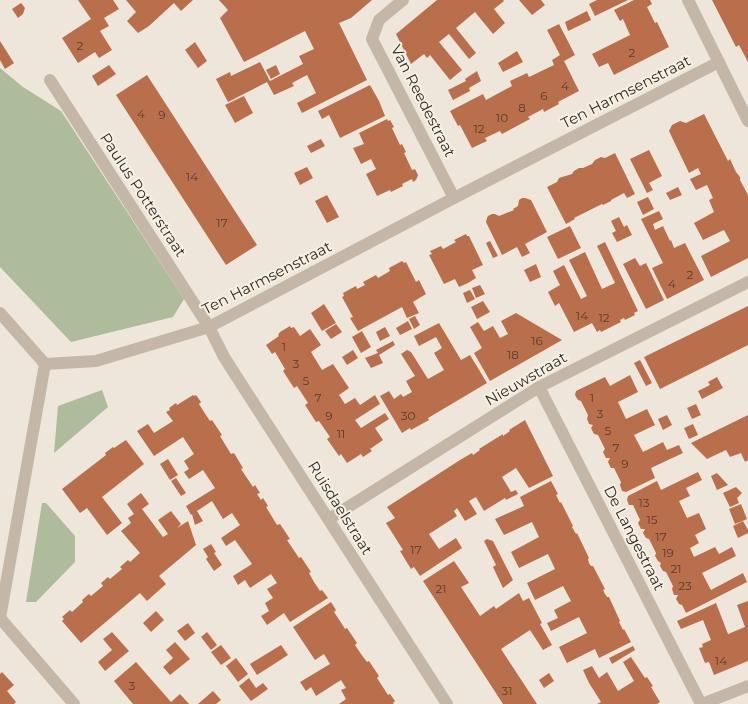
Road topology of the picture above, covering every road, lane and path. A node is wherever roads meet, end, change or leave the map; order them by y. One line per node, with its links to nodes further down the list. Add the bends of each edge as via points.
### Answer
1 (403, 0): 6 (street, Van Reedestraat, via 379,20 372,39)
2 (688, 0): 3 (street)
3 (719, 62): 5 (street); 6 (street, Ten Harmsenstraat)
4 (50, 80): 9 (street, Paulus Potterstraat)
5 (748, 121)
6 (454, 198): 9 (street, Ten Harmsenstraat)
7 (748, 282): 11 (street, Nieuwstraat)
8 (0, 313): 10 (street)
9 (209, 327): 10 (street, Ten Harmsenstraat, via 96,360); 12 (street, Ruisdaelstraat, via 224,357)
10 (45, 364): 13 (street)
11 (539, 387): 12 (street, Nieuwstraat); 17 (street, De Langestraat)
12 (329, 519): 16 (street, Ruisdaelstraat)
13 (0, 618): 15 (street)
14 (748, 686): 17 (street)
15 (74, 704)
16 (447, 704)
17 (701, 704)

